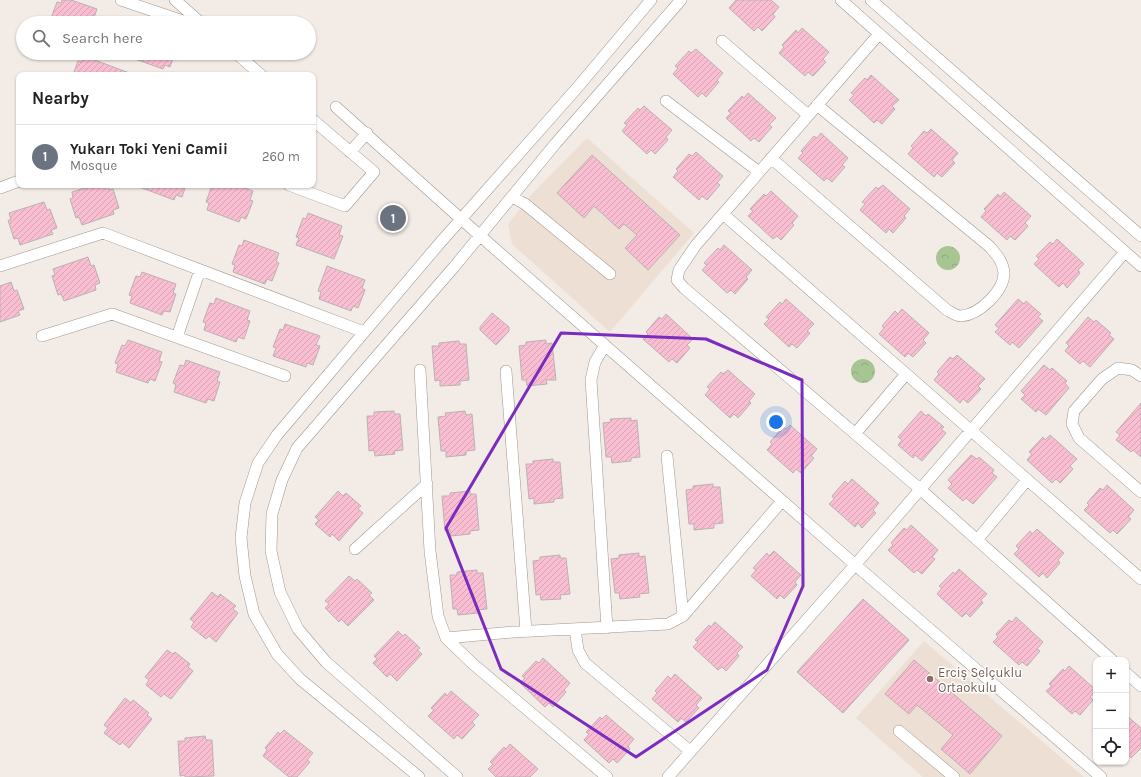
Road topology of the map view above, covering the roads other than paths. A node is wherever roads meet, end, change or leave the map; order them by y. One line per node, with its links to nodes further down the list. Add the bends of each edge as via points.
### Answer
1 (121, 0): 7 (street)
2 (175, 0): 8 (street)
3 (651, 0): 27 (street)
4 (681, 0): 25 (street)
5 (840, 0): 9 (street)
6 (871, 0): 29 (street)
7 (168, 16)
8 (193, 16)
9 (879, 34): 14 (street); 30 (street)
10 (722, 41): 16 (street)
11 (244, 60): 12 (street)
12 (258, 72)
13 (666, 101): 21 (street)
14 (817, 105): 16 (street); 20 (street, via 989,246 1000,259 1004,273 999,290 985,305 970,314 959,316 947,310)
15 (336, 107): 18 (street)
16 (808, 115): 20 (street)
17 (316, 123): 19 (street)
18 (367, 133): 19 (street); 27 (street)
19 (350, 152): 24 (street, via 374,172 345,206)
20 (771, 158): 21 (street)
21 (759, 172): 26 (street)
22 (16, 182): 23 (street)
23 (0, 188)
24 (297, 188)
25 (512, 197): 28 (street); 34 (street, via 525,204)
26 (723, 214): 41 (street); 45 (street, via 692,251 679,270 677,280)
27 (461, 219): 28 (street); 35 (street)
28 (480, 234): 38 (street); 67 (street, via 297,448 282,480 272,514 271,551 280,592 298,629 326,662)
29 (1141, 236)
30 (1125, 252): 32 (street); 44 (street)
31 (0, 266): 33 (street, via 103,233)
32 (1141, 266)
33 (200, 270): 35 (street); 37 (street)
34 (610, 274)
35 (364, 332): 66 (street, via 277,435 258,463 245,503 241,538 245,576 254,614 277,654 300,679)
36 (42, 336): 37 (street, via 112,314)
37 (177, 337): 42 (street)
38 (605, 345): 51 (street); 57 (street, via 595,362 591,380)
39 (420, 370): 48 (street)
40 (506, 371): 59 (street)
41 (906, 374): 44 (street); 45 (street)
42 (285, 376)
43 (1141, 376): 50 (street, via 1132,370 1118,368 1102,379 1074,411 1072,424 1079,438)
44 (970, 431): 47 (street); 49 (street)
45 (855, 434): 49 (street)
46 (667, 456): 56 (street)
47 (1027, 480): 52 (street); 55 (street)
48 (427, 484): 53 (street); 60 (street, via 430,551 438,616)
49 (920, 489): 52 (street); 54 (street)
50 (1141, 492)
51 (782, 501): 54 (street); 56 (street)
52 (977, 540): 61 (street)
53 (355, 549)
54 (855, 565): 65 (street); 71 (street)
55 (1141, 579)
56 (683, 616): 57 (street, via 668,624)
57 (607, 628): 58 (street)
58 (575, 629): 59 (street); 65 (street, via 578,650 585,663)
59 (526, 631): 60 (street)
60 (446, 638): 68 (street)
61 (1109, 657)
62 (1129, 676): 63 (street)
63 (1141, 686)
64 (899, 731): 70 (street)
65 (690, 751): 69 (street)
66 (419, 777)
67 (457, 777)
68 (606, 777)
69 (668, 777)
70 (954, 777)
71 (1100, 777)

